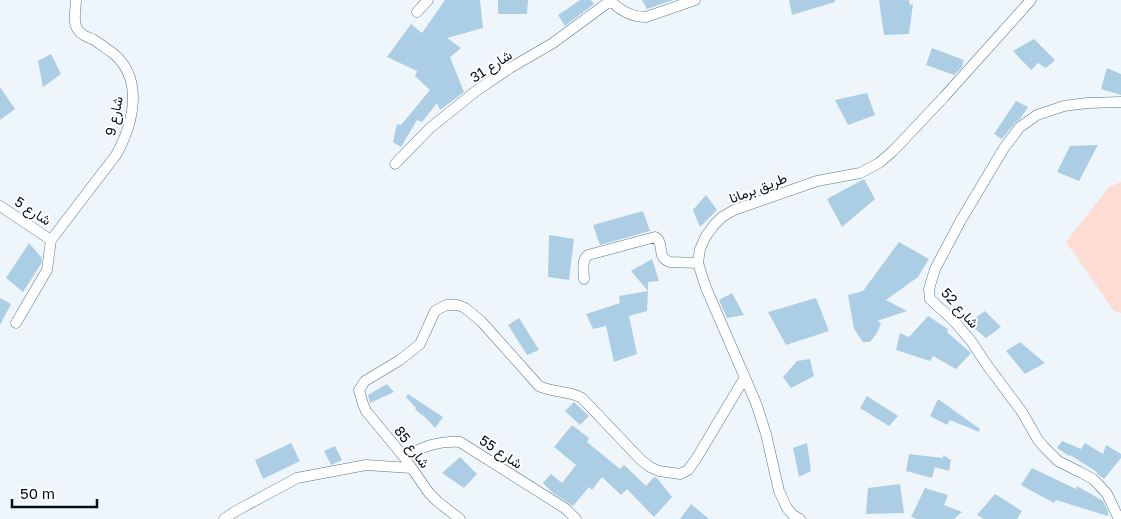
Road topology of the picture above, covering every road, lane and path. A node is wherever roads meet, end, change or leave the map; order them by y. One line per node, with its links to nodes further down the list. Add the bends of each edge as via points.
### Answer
1 (76, 0): 10 (street, شارع 9, via 77,29 112,53 122,64 133,86 133,99 127,131 116,155)
2 (428, 0): 6 (street)
3 (695, 0): 5 (street, via 646,17 628,14)
4 (1031, 0): 11 (street, طريق برمانا, via 944,98 879,163 860,173 817,181 734,210 722,217 706,236)
5 (610, 1): 8 (street, شارع 31, via 553,43 476,91 430,128)
6 (417, 12)
7 (1121, 102): 21 (street, شارع 52, via 1064,106 1037,115 1020,128 1004,148 961,220 928,289 930,299 971,341 1038,440 1058,461 1093,479 1107,494)
8 (395, 164)
9 (0, 206): 10 (street, شارع 5)
10 (51, 240): 13 (street, via 47,270)
11 (698, 263): 12 (street, via 666,261 655,237 588,254 584,260); 14 (street)
12 (584, 279)
13 (16, 323)
14 (745, 377): 15 (street, شارع 85, via 688,470 680,474 659,471 640,459 582,398 539,386 481,320 465,308 446,305 435,311 420,344 364,381 360,390 366,411); 20 (street, via 766,434 779,491 787,508)
15 (404, 457): 16 (street, شارع 85); 19 (street, شارع 55, via 434,443 460,442 566,509)
16 (411, 468): 17 (street, via 366,465 298,478); 18 (street, شارع 85, via 429,493)
17 (224, 519)
18 (460, 519)
19 (576, 519)
20 (800, 519)
21 (1119, 519)

